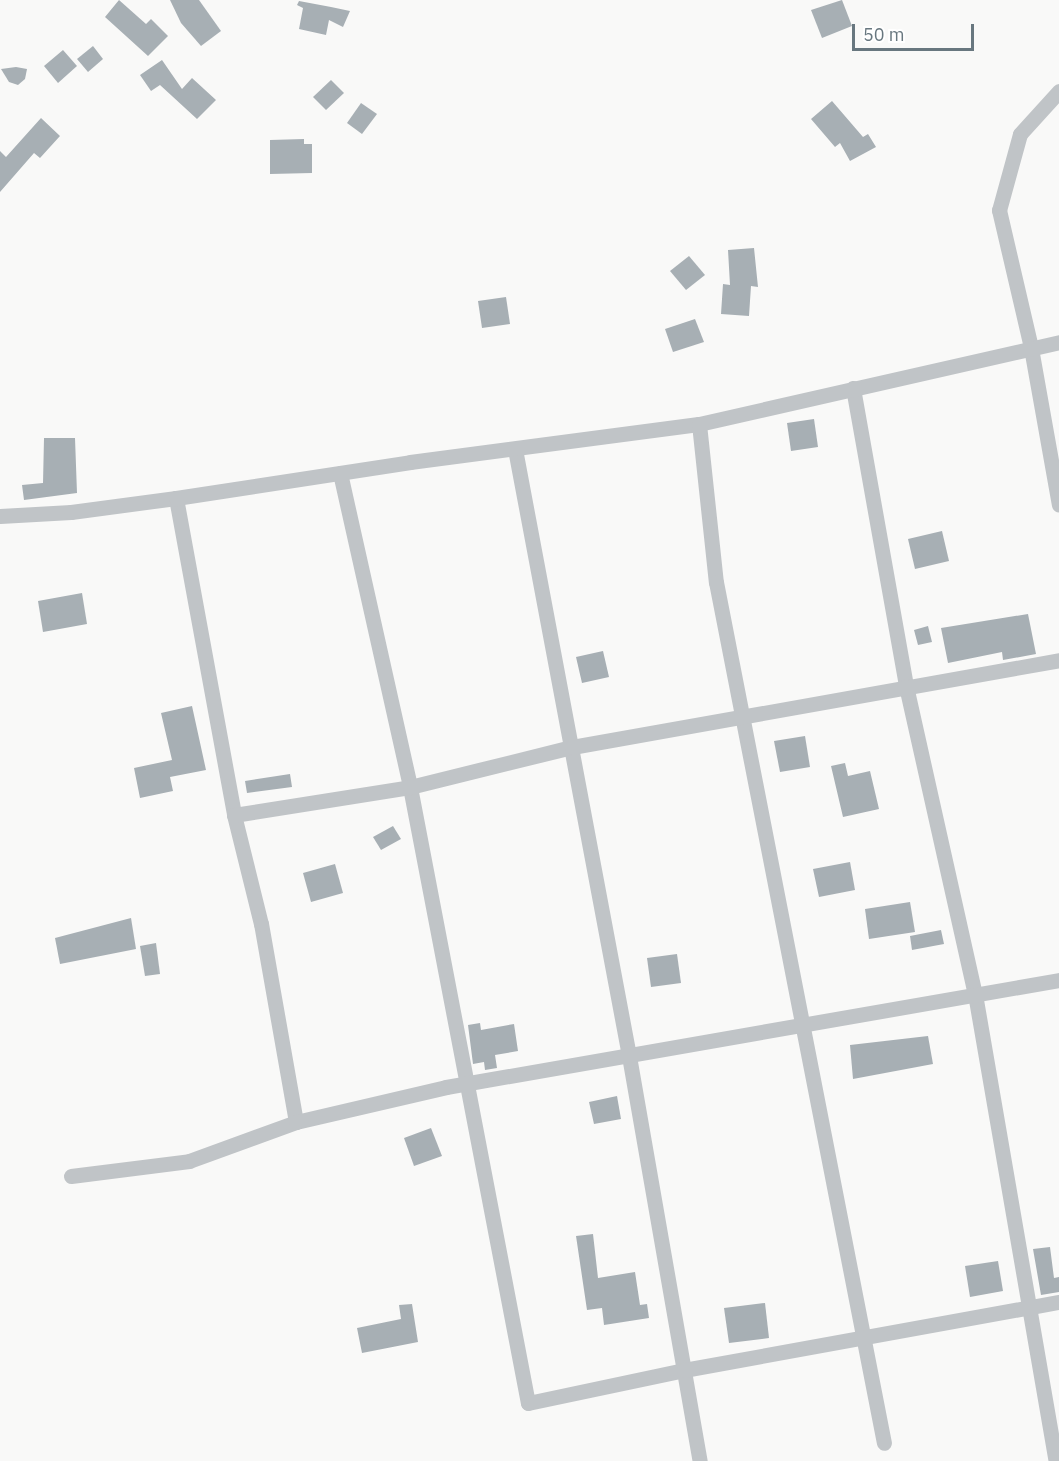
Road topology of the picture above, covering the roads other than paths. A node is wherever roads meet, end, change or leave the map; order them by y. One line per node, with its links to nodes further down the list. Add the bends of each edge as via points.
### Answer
1 (1059, 91): 3 (street, via 1020,134 999,210)
2 (1059, 342): 3 (street)
3 (1031, 348): 4 (street); 9 (street)
4 (853, 388): 5 (street); 12 (street)
5 (699, 424): 6 (street); 13 (street, via 716,582)
6 (515, 449): 7 (street); 14 (street)
7 (340, 473): 8 (street); 15 (street)
8 (176, 498): 10 (street, via 71,512); 16 (street)
9 (1059, 505)
10 (0, 516)
11 (1059, 660): 12 (street)
12 (906, 686): 13 (street); 18 (street)
13 (743, 719): 14 (street); 19 (street)
14 (572, 747): 15 (street); 20 (street)
15 (410, 787): 16 (street); 21 (street)
16 (234, 815): 22 (street, via 261,924)
17 (1059, 980): 18 (street)
18 (975, 994): 19 (street); 25 (street)
19 (805, 1023): 20 (street); 26 (street)
20 (630, 1056): 21 (street); 27 (street)
21 (465, 1084): 22 (street); 27 (street, via 528,1403)
22 (296, 1122): 23 (street, via 189,1161)
23 (70, 1176)
24 (1059, 1302): 25 (street)
25 (1029, 1308): 26 (street); 30 (street)
26 (864, 1336): 27 (street); 28 (street)
27 (684, 1370): 29 (street)
28 (884, 1443)
29 (700, 1461)
30 (1056, 1461)

